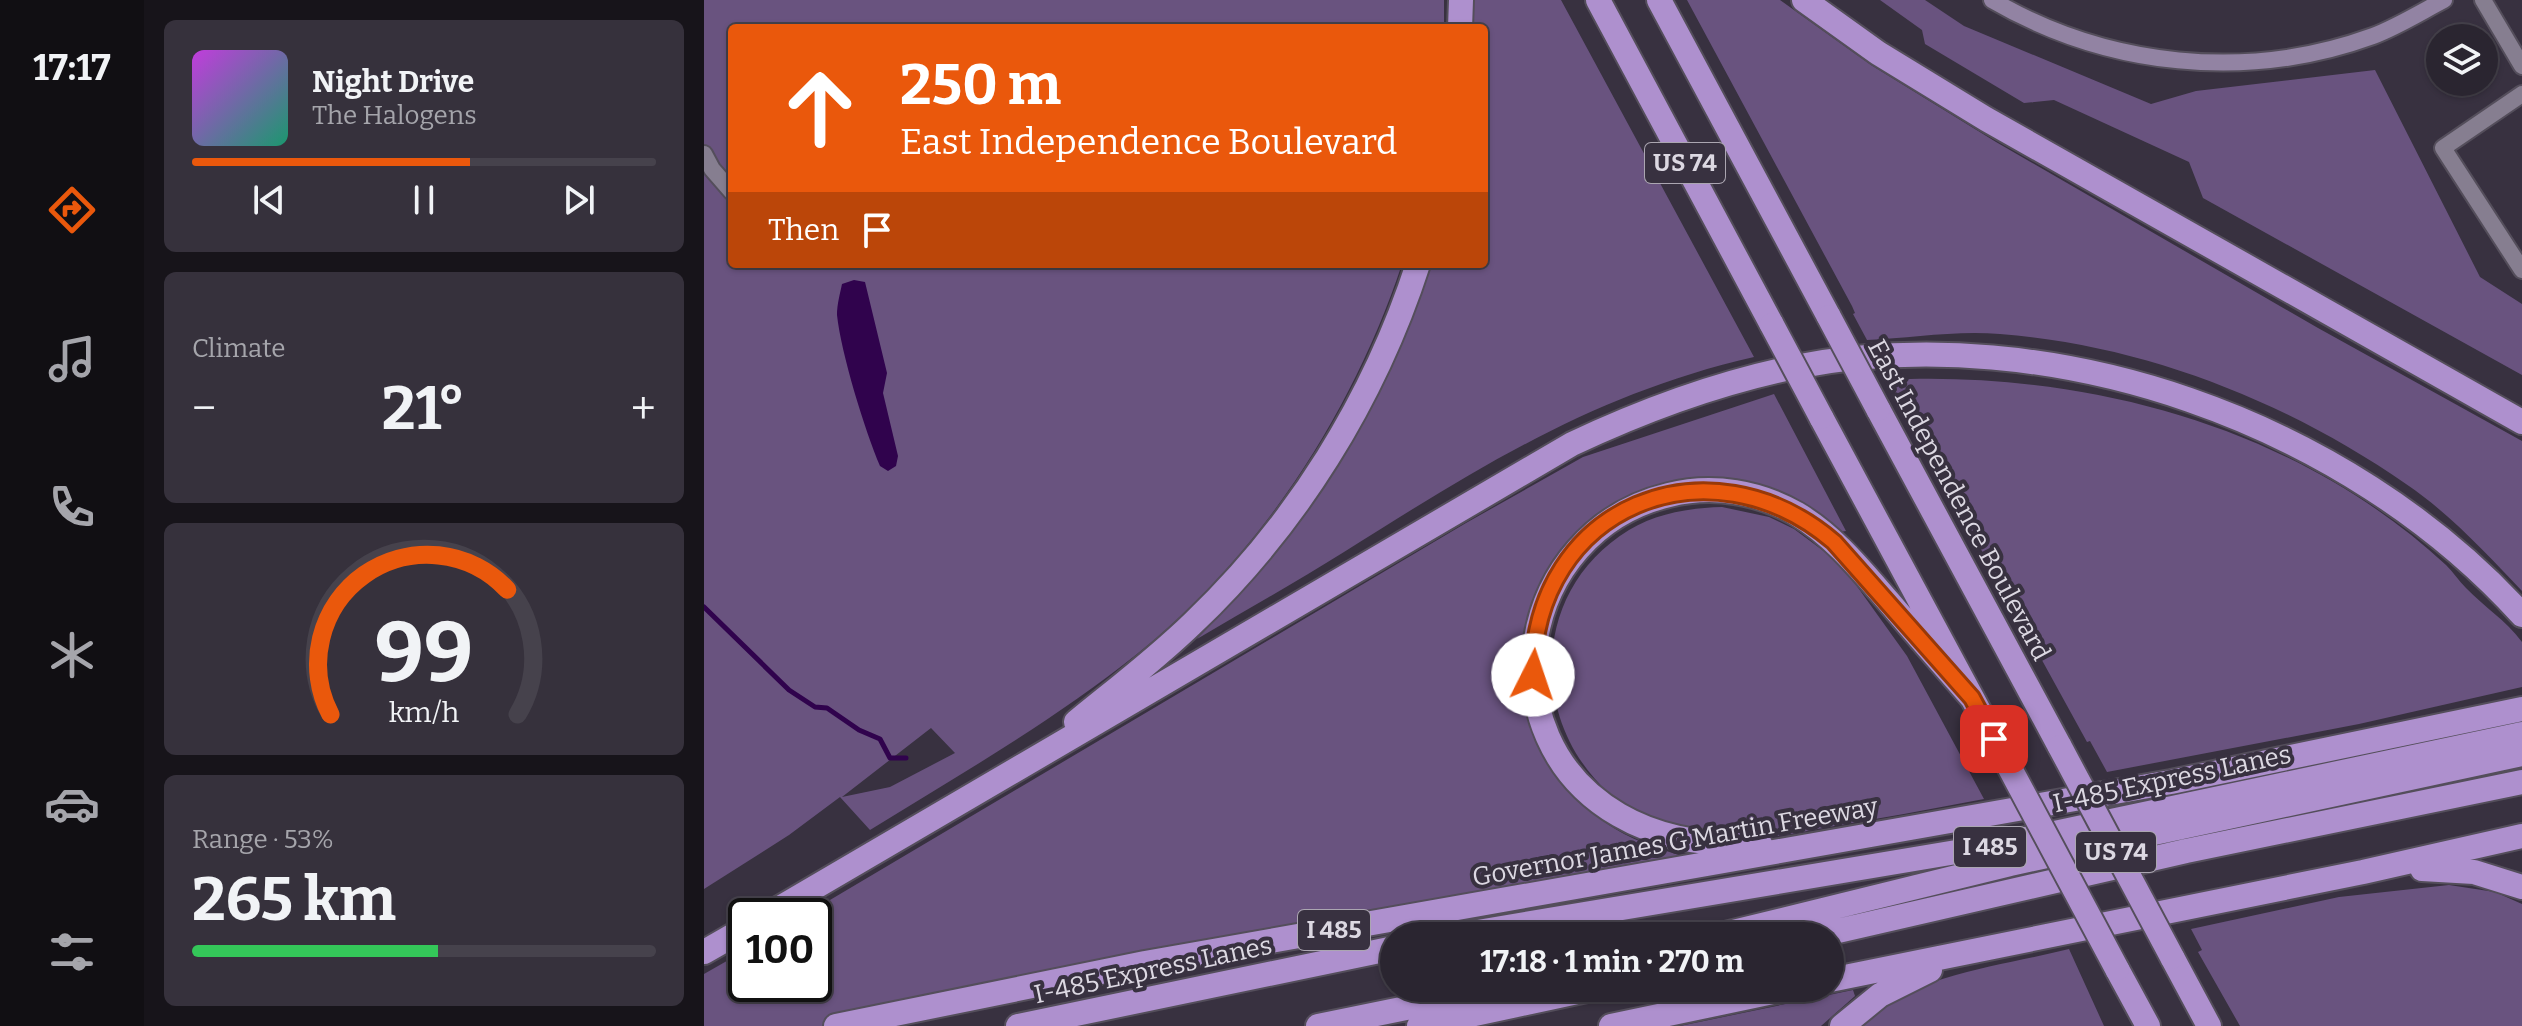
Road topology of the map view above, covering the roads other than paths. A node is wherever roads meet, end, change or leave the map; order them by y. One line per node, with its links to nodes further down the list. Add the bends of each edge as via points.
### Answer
1 (1461, 0): 8 (highway)
2 (1598, 0): 17 (highway, US 74, bridge)
3 (1659, 0): 48 (highway, East Independence Boulevard / US 74, bridge)
4 (1804, 0): 15 (highway, via 1974,112)
5 (1992, 0): 6 (street, via 2058,33 2176,62 2260,62 2332,49 2376,35)
6 (2444, 0)
7 (2483, 0): 9 (street)
8 (1460, 24)
9 (2522, 66)
10 (2522, 94): 14 (street, via 2443,148)
11 (704, 154): 12 (street)
12 (728, 187)
13 (1416, 268): 21 (highway, via 1364,394 1307,491 1270,539 1150,662)
14 (2522, 270)
15 (2522, 422)
16 (2522, 615): 21 (highway, via 2464,559 2379,493 2327,461 2217,409 2102,375 2041,364 1919,357 1843,361 1681,397 1572,444)
17 (1972, 698): 24 (highway, via 1853,560 1781,506 1730,491 1677,493 1618,515 1570,556 1541,612 1534,685 1558,755 1584,788 1617,814 1679,838 1727,845); 35 (highway, US 74, bridge)
18 (2522, 709): 24 (highway, Governor James G Martin Freeway / I 485, via 2171,782)
19 (2522, 734): 28 (highway, I-485 Express Lanes / I 485, via 1998,845)
20 (2522, 754): 29 (highway, I-485 Express Lanes / I 485, via 2010,864)
21 (1009, 776): 27 (highway)
22 (2522, 782): 30 (highway, I 485, via 2186,851)
23 (2522, 836): 25 (highway)
24 (1834, 842): 40 (highway, Governor James G Martin Freeway / I 485, via 1145,963)
25 (2363, 872): 26 (highway, via 2454,869); 33 (highway)
26 (2522, 887)
27 (797, 898)
28 (1538, 922)
29 (1774, 922)
30 (1844, 930)
31 (728, 938): 34 (highway)
32 (1380, 951): 41 (highway, I-485 Express Lanes / I 485)
33 (1977, 951): 36 (highway); 45 (highway, via 1880,995)
34 (704, 952)
35 (2117, 969): 46 (highway); 47 (highway, US 74)
36 (1844, 977)
37 (1435, 1002): 42 (highway)
38 (1531, 1002): 43 (highway)
39 (1725, 1002): 44 (highway)
40 (836, 1026)
41 (1018, 1026)
42 (1318, 1026)
43 (1419, 1026)
44 (1611, 1026)
45 (1842, 1026)
46 (2128, 1026)
47 (2148, 1026)
48 (2209, 1026)

